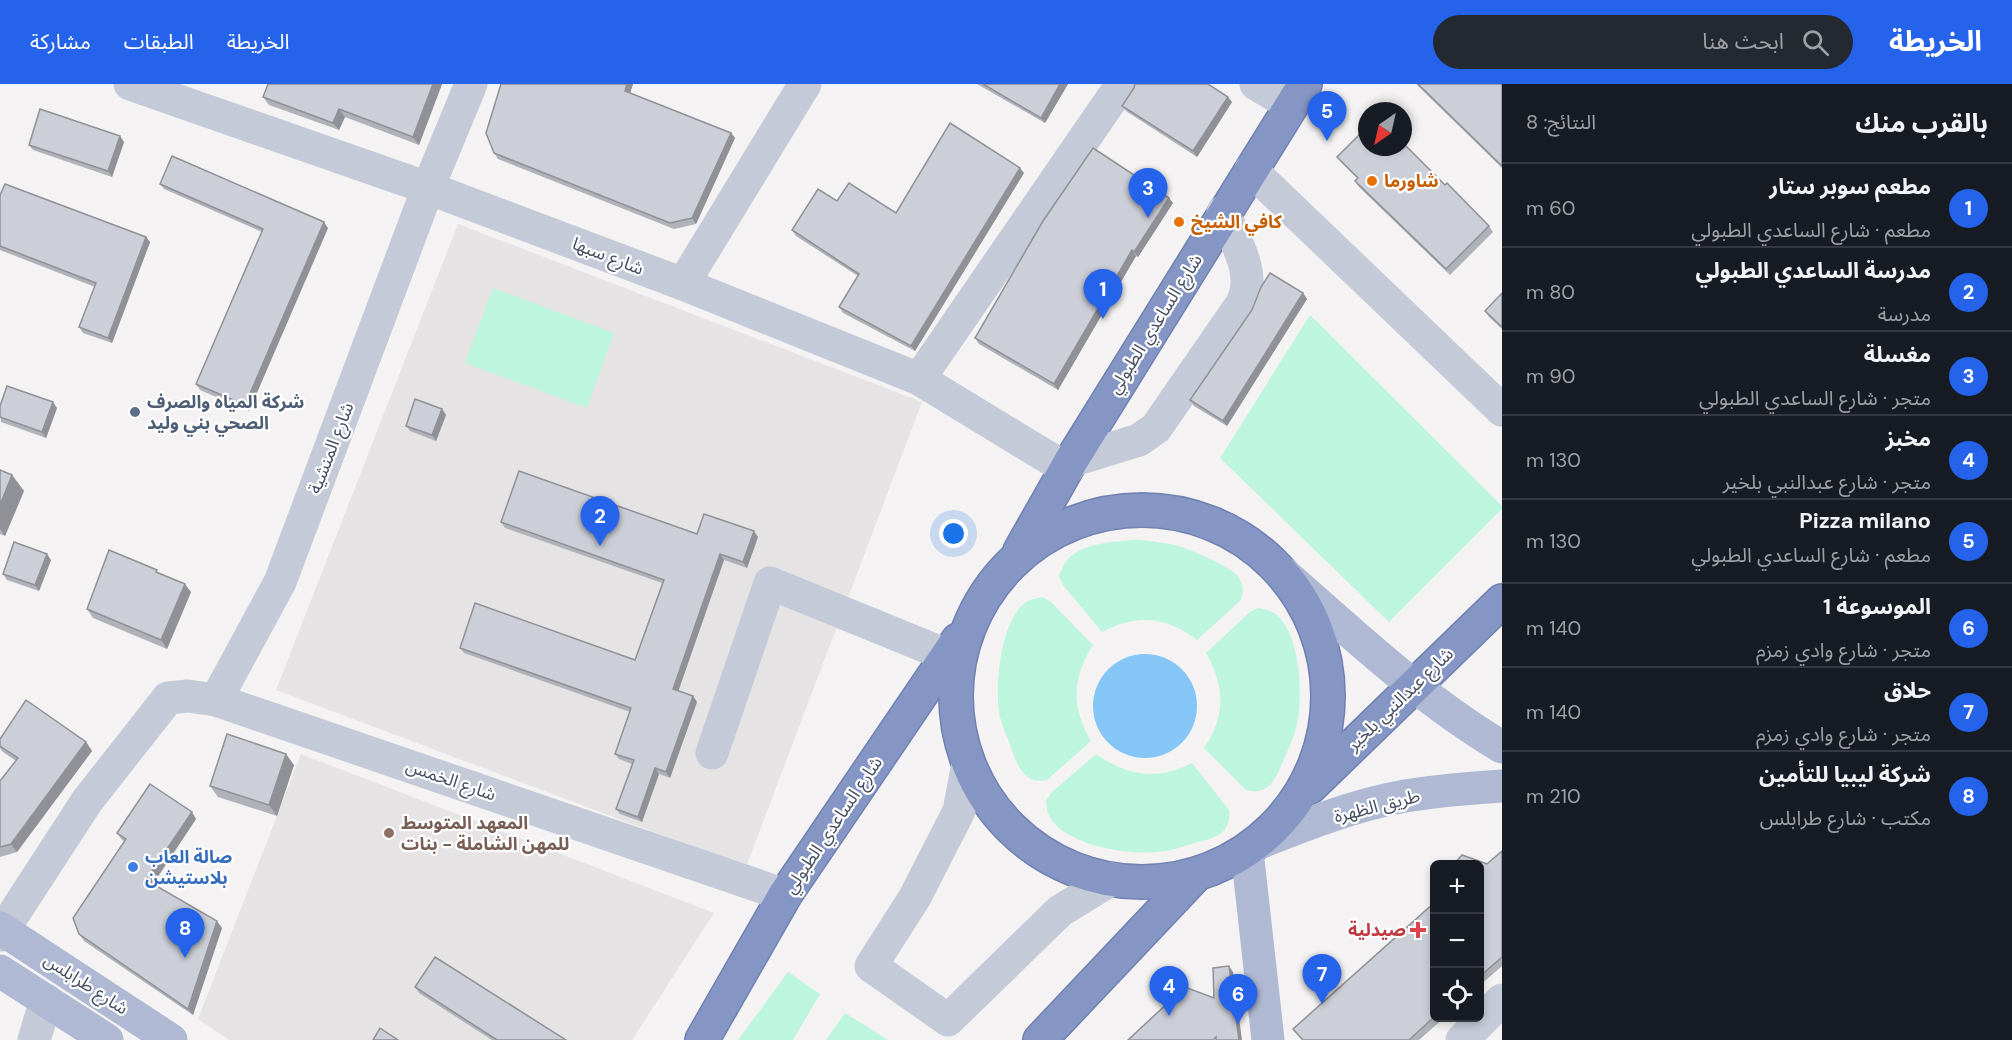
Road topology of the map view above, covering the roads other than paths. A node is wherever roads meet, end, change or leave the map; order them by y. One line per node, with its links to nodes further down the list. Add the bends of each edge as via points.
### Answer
1 (130, 84): 8 (street, شارع سبها)
2 (471, 84): 8 (street, شارع المنشية)
3 (805, 84): 10 (street)
4 (1122, 84): 11 (street)
5 (1256, 84): 6 (street)
6 (1298, 95): 7 (highway, شارع الساعدي الطبولي)
7 (1251, 170): 9 (highway, شارع الساعدي الطبولي); 12 (street)
8 (428, 188): 10 (street, شارع سبها); 20 (street, شارع المنشية, via 280,582)
9 (1223, 212): 13 (highway, شارع الساعدي الطبولي); 13 (street, via 1247,268 1249,288 1241,305 1156,428 1139,440)
10 (683, 284): 11 (street, شارع سبها)
11 (919, 379): 13 (street, شارع سبها)
12 (1502, 410)
13 (1069, 465): 14 (highway, شارع الساعدي الطبولي)
14 (1011, 567): 15 (highway, via 1036,541 1070,523 1108,512 1146,509 1184,514 1221,526 1254,547); 17 (highway)
15 (1283, 573): 19 (main road); 25 (highway, via 1306,606 1321,643 1328,683 1327,724 1316,762)
16 (1502, 601): 19 (highway, شارع عبدالنبي بلخير)
17 (973, 615): 18 (highway, شارع الساعدي الطبولي); 23 (highway, via 960,651 955,689 958,727)
18 (949, 656): 22 (street, via 770,583); 29 (highway, شارع الساعدي الطبولي)
19 (1413, 686): 21 (main road); 25 (highway, شارع عبدالنبي بلخير)
20 (216, 700): 29 (street, شارع الخمس); 30 (street, شارع الخمس, via 168,698 87,801)
21 (1502, 747)
22 (712, 753)
23 (968, 764): 28 (highway, via 987,798 1011,827 1041,852 1075,869); 28 (street, via 959,811 915,897 871,966 948,1020 1060,911)
24 (1502, 786): 26 (main road, طريق الظهرة, via 1403,796 1314,822)
25 (1298, 798): 26 (highway)
26 (1252, 848): 27 (highway); 39 (main road)
27 (1197, 874): 28 (highway, via 1155,881); 38 (highway)
28 (1112, 879)
29 (785, 895): 37 (highway, شارع الساعدي الطبولي)
30 (1, 931): 36 (main road, شارع طرابلس)
31 (0, 971): 32 (main road, شارع طرابلس)
32 (46, 1000): 34 (street); 35 (main road, شارع طرابلس)
33 (1502, 1000): 40 (street)
34 (34, 1040)
35 (107, 1040)
36 (171, 1040)
37 (702, 1040)
38 (1040, 1040)
39 (1268, 1040)
40 (1462, 1040)

